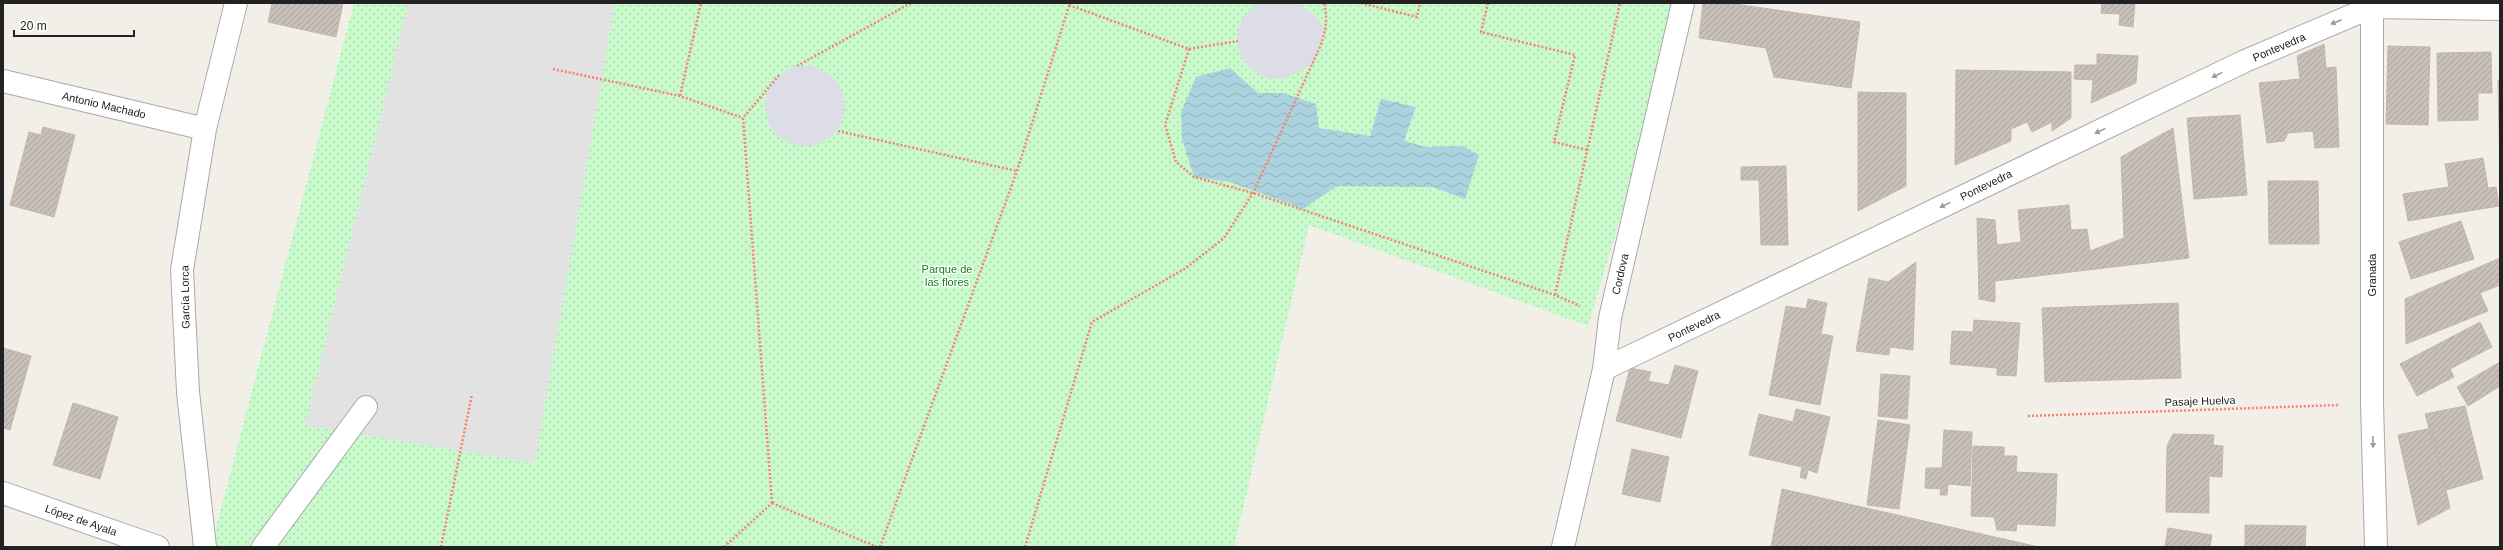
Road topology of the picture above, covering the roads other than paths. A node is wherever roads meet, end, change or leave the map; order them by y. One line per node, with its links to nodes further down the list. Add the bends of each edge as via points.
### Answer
1 (236, 3): 6 (street, García Lorca)
2 (1683, 3): 7 (street, Cordova, via 1610,318)
3 (2370, 4): 4 (street); 7 (street, Pontevedra, one-way to 7, via 2245,61); 14 (street, Granada, one-way to 14, via 2372,403)
4 (2500, 9)
5 (3, 81): 6 (street, Antonio Machado)
6 (205, 129): 11 (street, García Lorca, via 182,270 188,392)
7 (1604, 369): 13 (street, Cordova)
8 (366, 407): 12 (street)
9 (3, 493): 10 (street, López de Ayala)
10 (158, 547)
11 (205, 547)
12 (263, 547)
13 (1563, 547)
14 (2376, 547)

